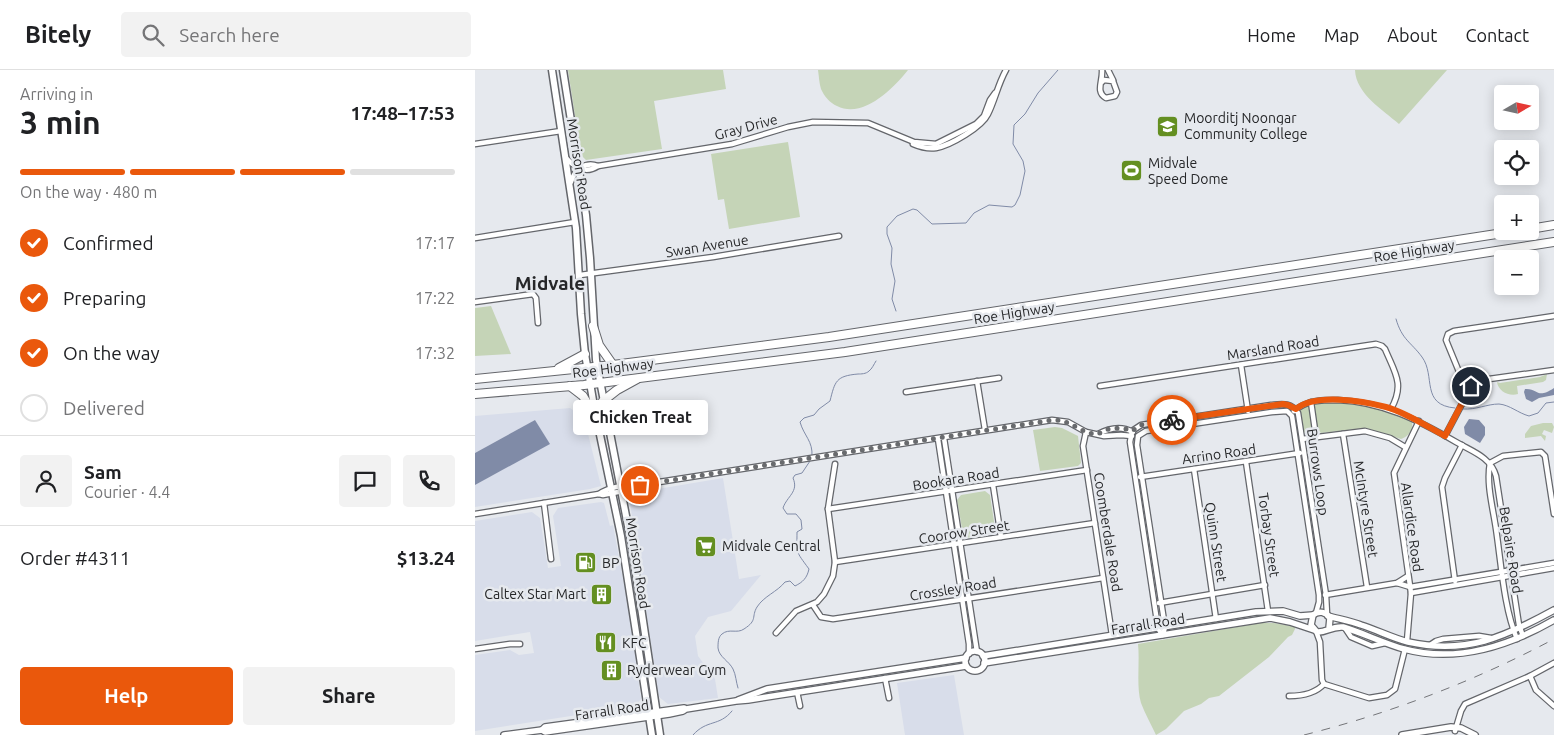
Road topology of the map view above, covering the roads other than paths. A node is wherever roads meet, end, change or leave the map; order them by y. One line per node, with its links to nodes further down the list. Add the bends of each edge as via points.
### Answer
1 (552, 70): 8 (main road, Morrison Road)
2 (563, 70): 11 (main road, Morrison Road)
3 (1005, 70): 11 (street, Gray Drive, via 987,115 979,126 936,148 921,147 868,123 813,122 733,144)
4 (1102, 70): 7 (street)
5 (1109, 70): 6 (street)
6 (1113, 81): 7 (street); 7 (street, via 1116,93 1110,98 1101,94)
7 (1101, 83)
8 (561, 130): 9 (street); 10 (main road, Morrison Road)
9 (475, 144)
10 (566, 158): 11 (street); 12 (main road, Morrison Road)
11 (579, 168): 12 (street, via 571,178); 20 (main road, Morrison Road)
12 (570, 187): 13 (main road, Morrison Road)
13 (575, 222): 18 (street); 21 (main road, Morrison Road)
14 (1554, 225): 15 (highway)
15 (1539, 228)
16 (1494, 234): 27 (highway, Roe Highway, via 829,337)
17 (839, 236): 20 (street, Swan Avenue)
18 (475, 238)
19 (1554, 242): 33 (highway, Roe Highway, via 845,352)
20 (591, 275): 21 (street, Swan Avenue); 25 (main road, Morrison Road)
21 (579, 276): 26 (main road, Morrison Road)
22 (475, 302): 24 (street, via 535,295)
23 (1554, 316): 41 (street, via 1448,334 1448,345 1462,379)
24 (539, 323)
25 (593, 326): 27 (highway, via 599,344); 30 (main road, Morrison Road)
26 (585, 354): 29 (main road, Morrison Road); 31 (highway)
27 (613, 365): 30 (highway, Roe Highway)
28 (1241, 365): 40 (street, Marsland Road); 47 (street); 49 (street, Marsland Road, via 1379,345 1385,349 1399,383)
29 (587, 367): 30 (highway, Roe Highway); 31 (highway, Roe Highway); 38 (main road, Morrison Road)
30 (597, 367): 37 (main road, Morrison Road)
31 (555, 370): 35 (highway, Roe Highway)
32 (1554, 370): 41 (street, via 1482,380)
33 (638, 378): 37 (highway, Roe Highway); 44 (highway)
34 (999, 378): 36 (street)
35 (475, 379)
36 (977, 381): 42 (street); 62 (street)
37 (600, 382): 38 (highway, Roe Highway); 44 (main road, Morrison Road)
38 (590, 383): 39 (highway, Roe Highway); 55 (main road, Morrison Road)
39 (570, 386): 43 (highway, Roe Highway); 55 (highway, via 583,396)
40 (1100, 386)
41 (1470, 389): 68 (street)
42 (906, 392)
43 (475, 395)
44 (603, 401): 87 (main road, Morrison Road)
45 (1311, 402): 48 (street); 49 (street, via 1354,401); 69 (street)
46 (1271, 405): 47 (street); 48 (street, via 1286,404); 51 (street)
47 (1248, 408): 50 (street); 53 (street)
48 (1296, 409): 52 (street); 72 (street, Burrows Loop)
49 (1391, 409): 59 (street)
50 (1224, 412): 54 (street); 57 (street)
51 (1272, 412): 52 (street); 53 (street)
52 (1291, 413): 76 (street, Burrows Loop)
53 (1249, 415): 57 (street)
54 (1201, 416): 56 (street); 58 (street)
55 (596, 418): 90 (main road, Morrison Road)
56 (1176, 419): 60 (street); 61 (street)
57 (1225, 419): 58 (street)
58 (1202, 422): 61 (street)
59 (1419, 422): 68 (street); 74 (street, Allardice Road)
60 (1153, 423): 63 (street); 65 (street, via 1141,425)
61 (1177, 426): 63 (street)
62 (985, 430): 64 (street, via 1057,420); 70 (street)
63 (1155, 430): 67 (street)
64 (1086, 432): 65 (street, via 1106,436); 81 (street, Coomberdale Road, via 1083,446)
65 (1131, 434): 67 (street); 85 (street)
66 (1343, 434): 69 (street); 74 (street, via 1375,433); 130 (street, McIntyre Street)
67 (1138, 436): 84 (street)
68 (1445, 436): 73 (street)
69 (1316, 437): 72 (street)
70 (944, 438): 71 (street); 91 (street)
71 (938, 439): 87 (street, via 632,484); 92 (street)
72 (1302, 439): 75 (street, Burrows Loop)
73 (1462, 445): 78 (street); 128 (street, via 1442,487)
74 (1405, 447): 123 (street, Allardice Road, via 1394,478)
75 (1304, 453): 76 (street, Arrino Road); 88 (street, Burrows Loop)
76 (1297, 454): 77 (street, Arrino Road); 89 (street, Burrows Loop)
77 (1246, 462): 80 (street, Arrino Road); 129 (street, Torbay Street)
78 (1490, 463): 83 (street, via 1503,456 1541,452); 121 (street, Belpaire Road, via 1496,476); 122 (street, Belpaire Road, via 1489,479)
79 (835, 464): 96 (street)
80 (1194, 469): 84 (street, Arrino Road); 134 (street, Quinn Street)
81 (1087, 470): 86 (street, Bookara Road); 103 (street, Coomberdale Road)
82 (1554, 470): 83 (street)
83 (1548, 471): 99 (street)
84 (1142, 476): 85 (street, Arrino Road); 94 (street)
85 (1136, 477): 95 (street)
86 (993, 485): 91 (street, Bookara Road); 106 (street)
87 (621, 489): 90 (street); 187 (main road, Morrison Road)
88 (1310, 489): 89 (street); 97 (street, Burrows Loop)
89 (1303, 490): 100 (street, Burrows Loop)
90 (613, 491): 93 (street); 188 (main road, Morrison Road)
91 (952, 492): 92 (street, Bookara Road); 101 (street)
92 (945, 493): 96 (street, Bookara Road); 102 (street)
93 (544, 503): 98 (street); 113 (street)
94 (1146, 504): 95 (street); 104 (street)
95 (1140, 505): 105 (street)
96 (828, 509): 114 (street)
97 (1313, 513): 100 (street); 107 (street, Burrows Loop)
98 (475, 514)
99 (1554, 514)
100 (1306, 515): 108 (street, Burrows Loop)
101 (956, 518): 102 (street); 109 (street)
102 (949, 519): 110 (street)
103 (1095, 523): 106 (street, Coorow Street); 125 (street, Coomberdale Road)
104 (1150, 528): 105 (street); 111 (street)
105 (1143, 529): 112 (street)
106 (1001, 537): 109 (street, Coorow Street)
107 (1317, 538): 108 (street); 115 (street, Burrows Loop)
108 (1310, 539): 116 (street, Burrows Loop)
109 (960, 544): 110 (street, Coorow Street); 119 (street)
110 (953, 545): 114 (street, Coorow Street); 120 (street)
111 (1153, 552): 112 (street); 124 (street)
112 (1147, 553): 126 (street)
113 (551, 559)
114 (835, 562): 141 (street, via 831,581)
115 (1321, 562): 116 (street); 135 (street, Burrows Loop)
116 (1314, 563): 136 (street, Burrows Loop)
117 (1554, 563): 121 (street)
118 (1554, 568): 121 (street)
119 (965, 572): 120 (street); 137 (street)
120 (958, 573): 138 (street)
121 (1510, 574): 122 (street); 153 (street, Belpaire Road)
122 (1503, 575): 128 (street); 153 (street, Belpaire Road)
123 (1408, 576): 127 (street); 131 (street, Allardice Road)
124 (1157, 577): 126 (street); 139 (street)
125 (1103, 578): 137 (street, Crossley Road); 155 (street, Coomberdale Road)
126 (1151, 578): 140 (street)
127 (1397, 583): 130 (street); 131 (street)
128 (1455, 583): 132 (street)
129 (1265, 585): 134 (street); 143 (street, Torbay Street)
130 (1367, 587): 135 (street)
131 (1410, 587): 132 (street); 133 (street, Allardice Road)
132 (1433, 587): 133 (street)
133 (1411, 593): 159 (street, Allardice Road)
134 (1212, 594): 139 (street); 146 (street, Quinn Street)
135 (1326, 595): 136 (street); 145 (street, Burrows Loop)
136 (1319, 596): 144 (street, Burrows Loop)
137 (968, 598): 138 (street, Crossley Road); 148 (street)
138 (962, 599): 141 (street, Crossley Road, via 833,619 821,616); 150 (street)
139 (1161, 602): 140 (street); 149 (street)
140 (1155, 603): 149 (street)
141 (813, 605): 154 (street, via 795,611)
142 (1554, 610): 153 (main road)
143 (1268, 611): 144 (main road, Farrall Road, via 1300,616); 146 (main road, Farrall Road)
144 (1314, 614): 145 (main road, via 1322,612); 152 (main road, via 1311,622)
145 (1327, 615): 151 (main road, via 1331,622); 159 (main road)
146 (1216, 619): 149 (main road, Farrall Road)
147 (1554, 620): 157 (main road)
148 (973, 627): 150 (street); 163 (street)
149 (1161, 628): 155 (main road, Farrall Road); 156 (street)
150 (966, 629): 164 (street)
151 (1327, 629): 152 (main road); 158 (street); 162 (main road, via 1344,628)
152 (1315, 630): 156 (main road, Farrall Road, via 1270,618); 158 (street)
153 (1516, 630): 157 (street, Belpaire Road); 159 (main road, via 1460,646)
154 (776, 633)
155 (1112, 635): 163 (main road, Farrall Road)
156 (1162, 635): 166 (main road, Farrall Road)
157 (1520, 637): 162 (main road, via 1492,648 1460,654)
158 (1321, 642): 175 (street)
159 (1407, 642)
160 (520, 644): 161 (street)
161 (475, 649)
162 (1405, 649): 175 (street, via 1395,689 1387,695 1369,698)
163 (980, 654): 164 (main road); 166 (main road)
164 (967, 656): 165 (main road, Farrall Road); 168 (main road)
165 (952, 660): 169 (main road); 171 (main road, Farrall Road)
166 (984, 663): 168 (main road, via 975,671)
167 (1554, 663): 170 (street)
168 (966, 666): 169 (main road, Farrall Road)
169 (953, 668): 172 (main road, Farrall Road)
170 (1530, 676): 186 (street, via 1536,690); 189 (street, via 1465,704)
171 (846, 677): 173 (main road, Farrall Road); 174 (main road)
172 (885, 678): 174 (main road, Farrall Road); 183 (street)
173 (820, 681): 176 (main road, Farrall Road); 177 (main road)
174 (848, 684): 177 (main road, Farrall Road)
175 (1324, 684): 181 (street, via 1316,691)
176 (788, 686): 178 (main road, Farrall Road); 180 (main road)
177 (821, 688): 179 (main road, Farrall Road)
178 (762, 690): 182 (main road); 184 (main road, Farrall Road)
179 (797, 692): 180 (main road, Farrall Road); 185 (street)
180 (789, 693): 182 (main road, Farrall Road)
181 (1289, 696)
182 (764, 697): 184 (main road, Farrall Road)
183 (889, 698)
184 (736, 701): 187 (main road, Farrall Road)
185 (800, 706)
186 (1554, 706)
187 (657, 713): 188 (main road, Farrall Road); 194 (main road, Morrison Road)
188 (649, 714): 190 (main road, Farrall Road); 193 (main road, Morrison Road)
189 (1455, 729): 191 (main road); 196 (main road)
190 (530, 733): 192 (main road, Farrall Road)
191 (1409, 734): 195 (main road)
192 (504, 735)
193 (652, 735)
194 (661, 735)
195 (1402, 735)
196 (1474, 735)

